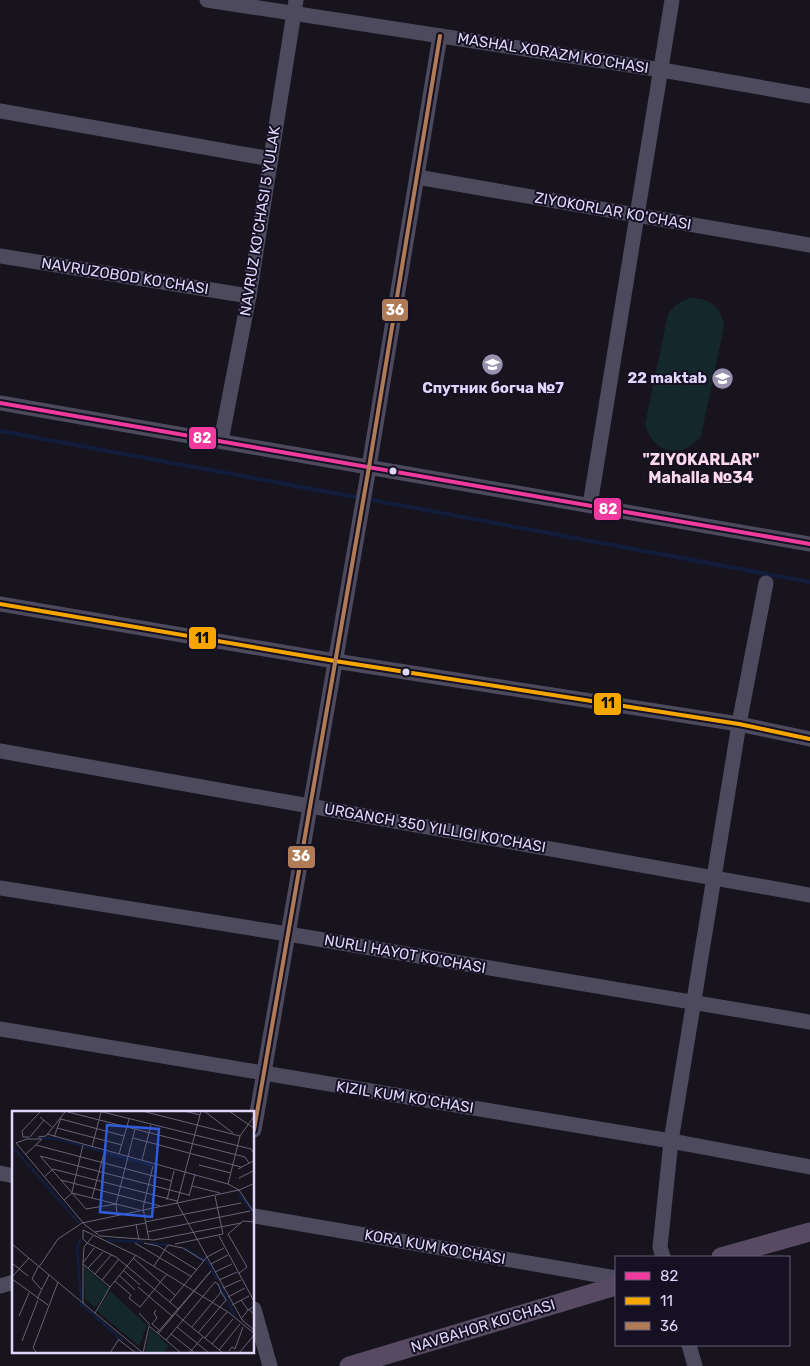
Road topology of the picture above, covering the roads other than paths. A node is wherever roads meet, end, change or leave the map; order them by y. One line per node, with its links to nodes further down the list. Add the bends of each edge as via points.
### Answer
1 (207, 0): 3 (street, MASHAL XORAZM KO'CHASI)
2 (672, 0): 5 (street)
3 (295, 7): 4 (street, MASHAL XORAZM KO'CHASI); 8 (street, NAVRUZ KO'CHASI 5 YULAK)
4 (440, 36): 5 (street, MASHAL XORAZM KO'CHASI); 9 (street)
5 (662, 70): 6 (street, MASHAL XORAZM KO'CHASI); 10 (street)
6 (810, 96)
7 (0, 111): 8 (street)
8 (271, 159): 13 (street, NAVRUZ KO'CHASI 5 YULAK)
9 (416, 178): 10 (street, ZIYOKORLAR KO'CHASI); 16 (street)
10 (638, 215): 11 (street, ZIYOKORLAR KO'CHASI); 17 (street)
11 (810, 245)
12 (0, 256): 13 (street, NAVRUZOBOD KO'CHASI)
13 (249, 296): 15 (street, NAVRUZ KO'CHASI 5 YULAK)
14 (0, 403): 15 (street)
15 (221, 441): 16 (street)
16 (369, 467): 17 (street); 21 (street)
17 (590, 505): 18 (street)
18 (810, 544)
19 (766, 583): 22 (street)
20 (0, 604): 21 (street)
21 (335, 661): 22 (street); 25 (street)
22 (739, 724): 23 (street); 26 (street)
23 (810, 739)
24 (0, 752): 25 (street, URGANCH 350 YILLIGI KO'CHASI)
25 (310, 806): 26 (street, URGANCH 350 YILLIGI KO'CHASI); 29 (street)
26 (714, 878): 28 (street, URGANCH 350 YILLIGI KO'CHASI); 30 (street)
27 (0, 888): 29 (street, NURLI HAYOT KO'CHASI)
28 (810, 895)
29 (288, 934): 30 (street, NURLI HAYOT KO'CHASI); 33 (street)
30 (694, 1003): 31 (street, NURLI HAYOT KO'CHASI); 35 (street)
31 (810, 1022)
32 (0, 1029): 33 (street, KIZIL KUM KO'CHASI)
33 (264, 1073): 34 (street); 35 (street, KIZIL KUM KO'CHASI)
34 (255, 1124)
35 (671, 1141): 36 (street, KIZIL KUM KO'CHASI); 39 (street, via 660,1247)
36 (810, 1167)
37 (255, 1216): 41 (street, KORA KUM KO'CHASI)
38 (810, 1232): 40 (main road)
39 (663, 1256)
40 (725, 1256)
41 (615, 1278)
42 (615, 1286): 46 (main road, NAVBAHOR KO'CHASI)
43 (255, 1313): 45 (street)
44 (689, 1346): 47 (street)
45 (270, 1366)
46 (349, 1366)
47 (695, 1366)

